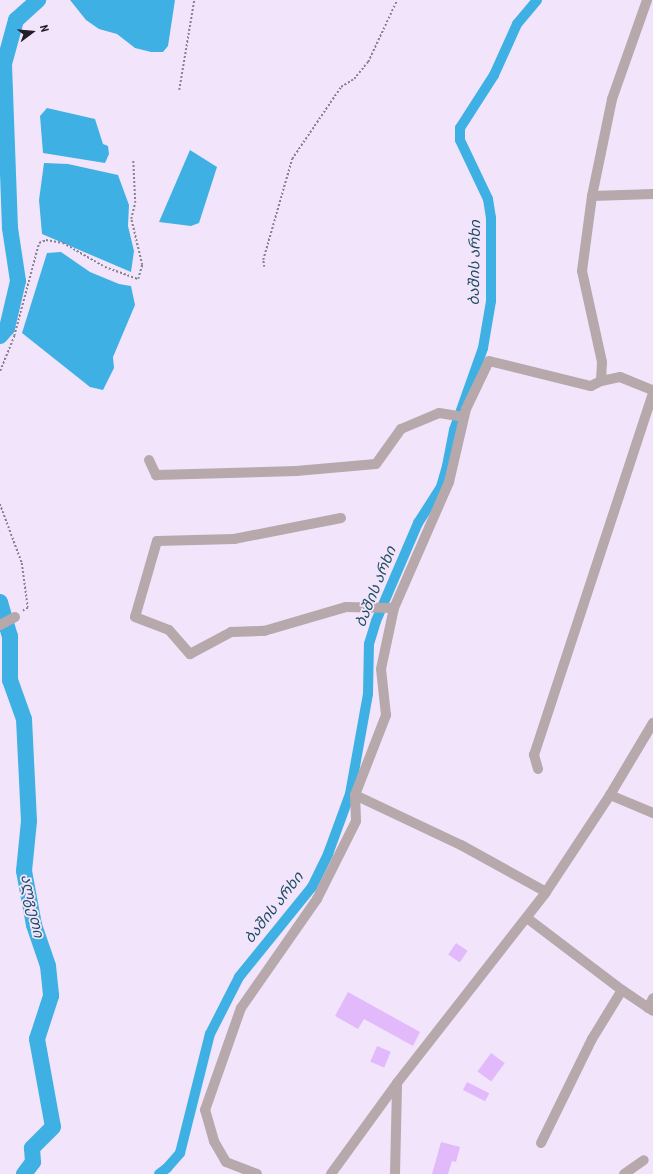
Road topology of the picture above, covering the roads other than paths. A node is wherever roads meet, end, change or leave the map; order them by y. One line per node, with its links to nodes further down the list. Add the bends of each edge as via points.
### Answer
1 (647, 0): 3 (street, via 612,99)
2 (653, 194): 3 (street)
3 (592, 196): 4 (street, via 582,271 602,362)
4 (601, 381): 5 (street, via 620,377); 7 (street, via 591,386 489,362)
5 (653, 390)
6 (653, 394): 14 (street, via 534,755)
7 (464, 417): 8 (street, via 439,413 401,429 376,464 296,471 156,475); 10 (street, via 449,482)
8 (149, 460)
9 (341, 518): 10 (street, via 234,539 157,541 135,617 168,630 190,654 231,632 264,631 346,607)
10 (394, 608): 15 (street, via 381,669 386,715)
11 (15, 617): 12 (street)
12 (0, 625)
13 (653, 722): 16 (street)
14 (538, 769)
15 (355, 795): 18 (street, via 461,844); 26 (street, via 356,821 317,899 240,1008 205,1110 214,1141 226,1162)
16 (610, 795): 17 (street); 18 (street)
17 (653, 813)
18 (546, 892): 19 (street)
19 (527, 918): 20 (street); 23 (street)
20 (622, 990): 22 (street); 24 (street, via 592,1039)
21 (653, 998): 22 (street)
22 (650, 1010)
23 (397, 1083): 27 (street); 28 (street)
24 (541, 1143)
25 (644, 1160): 29 (street)
26 (257, 1174)
27 (331, 1174)
28 (395, 1174)
29 (624, 1174)

